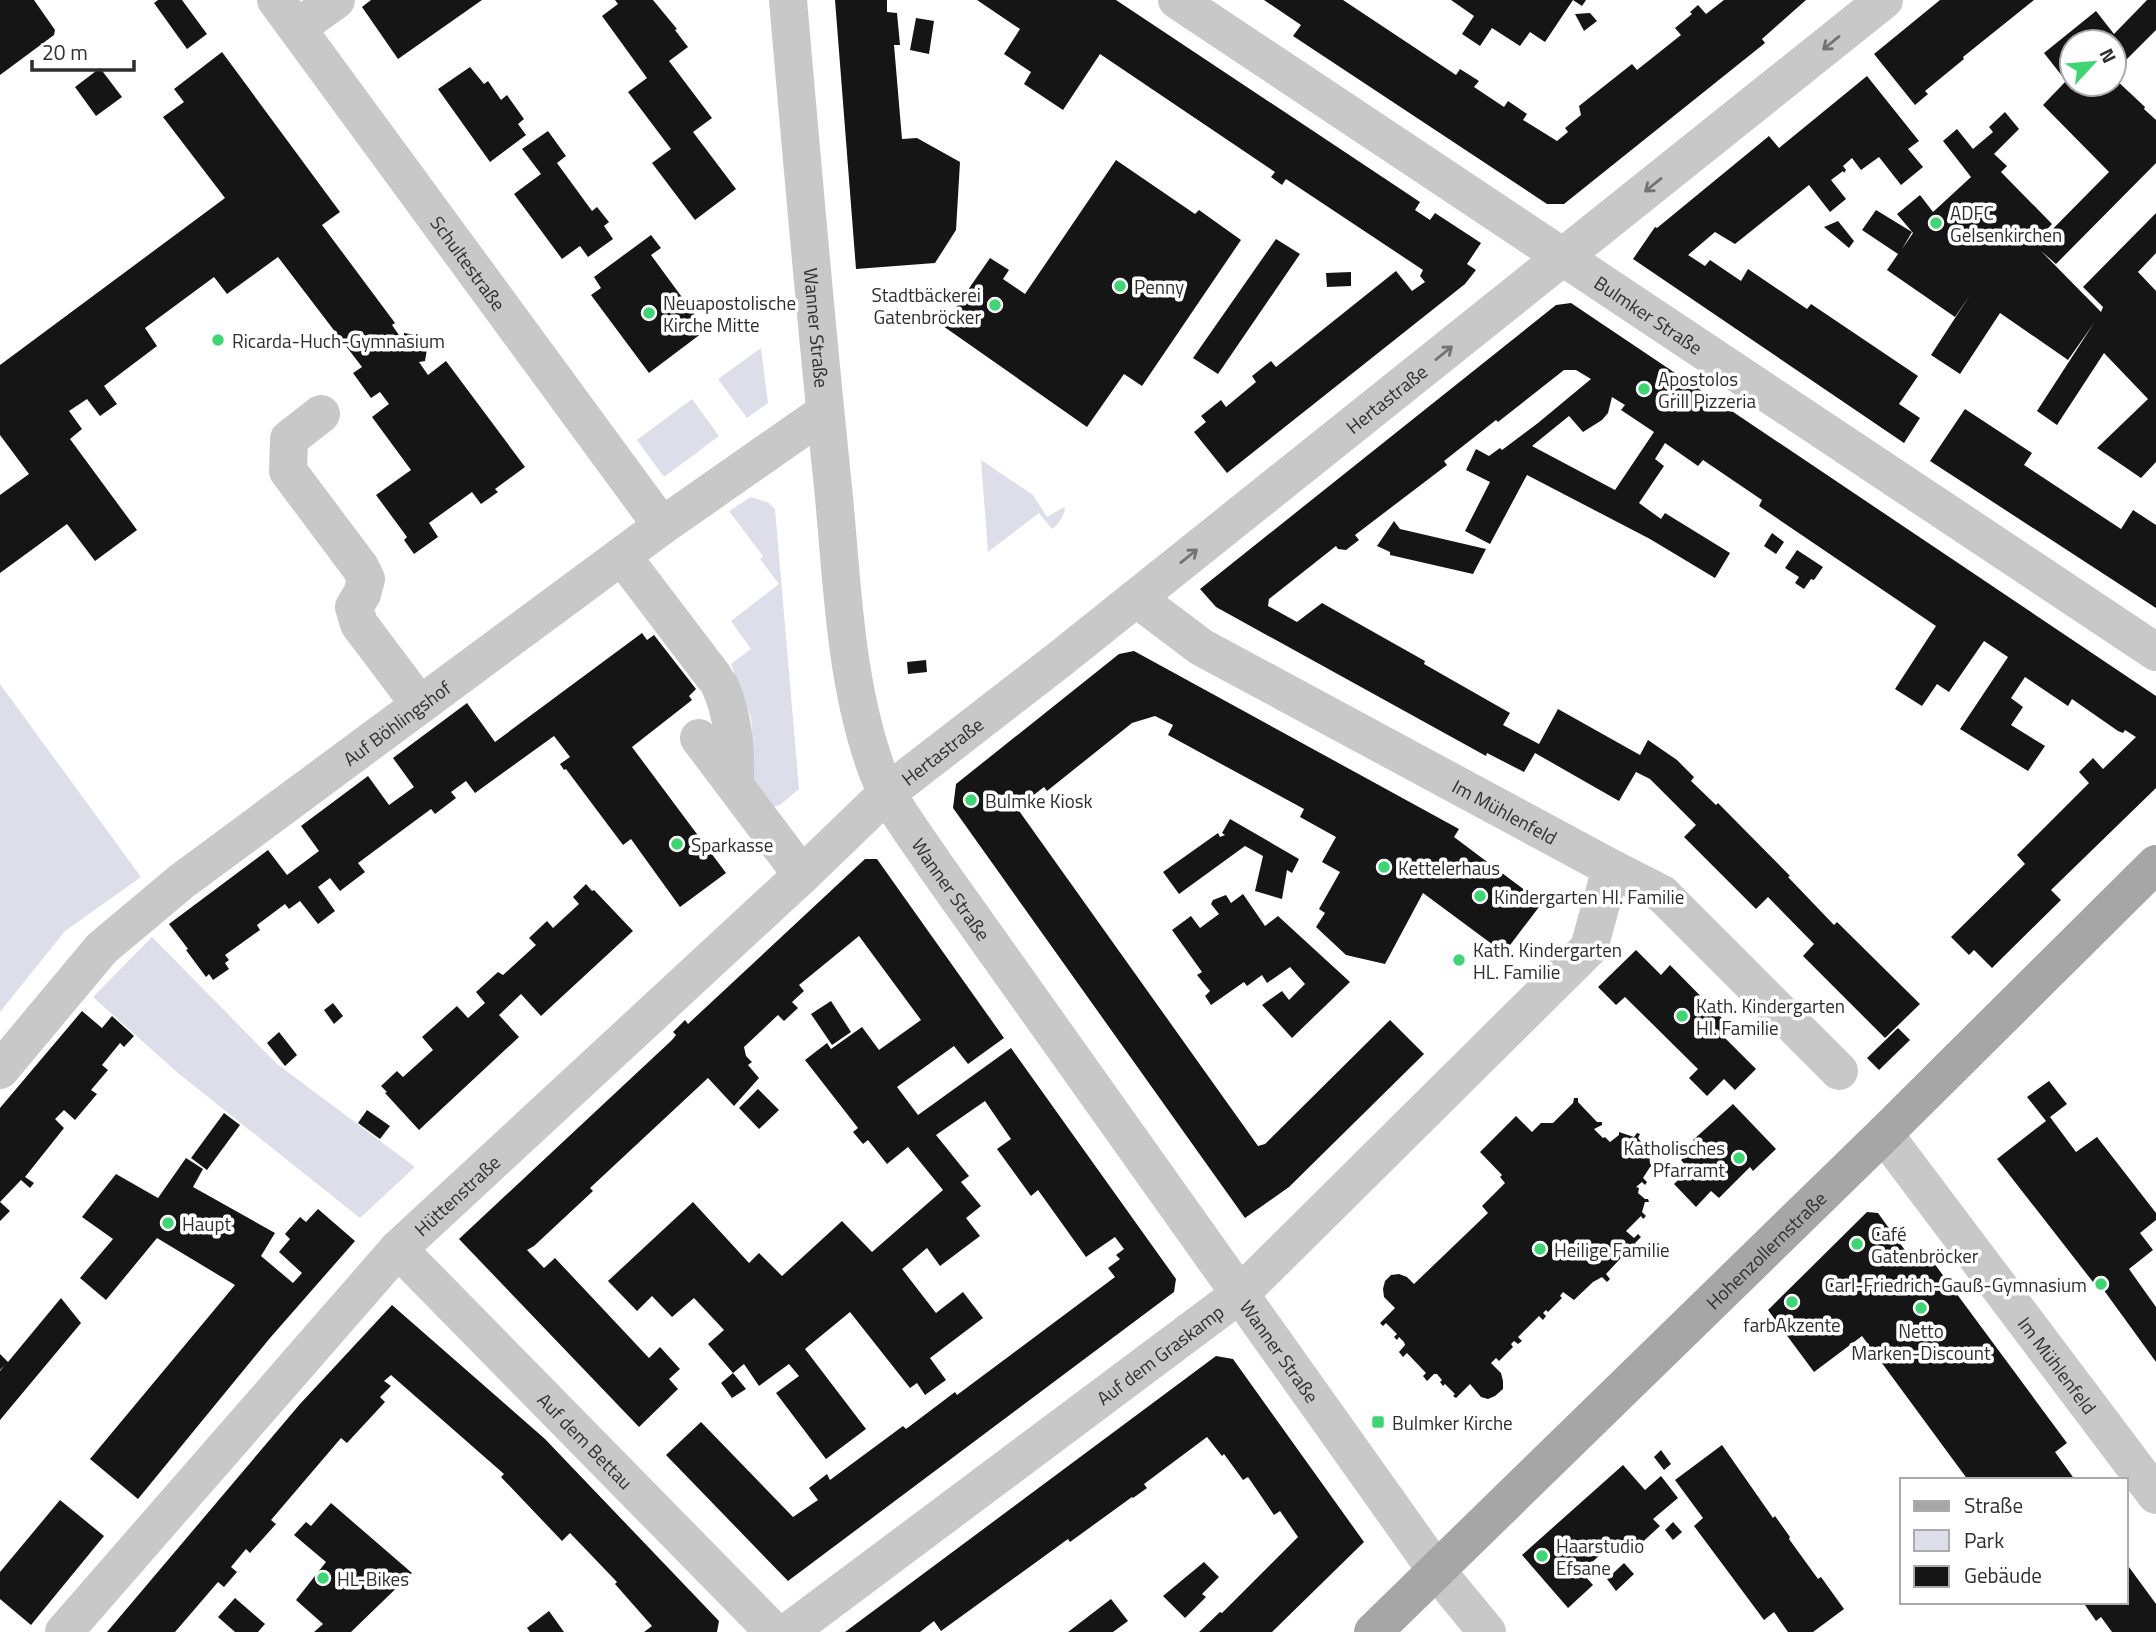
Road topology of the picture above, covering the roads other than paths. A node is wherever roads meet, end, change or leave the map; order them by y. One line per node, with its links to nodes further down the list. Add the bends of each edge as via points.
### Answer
1 (336, 0): 5 (street)
2 (788, 0): 7 (street, Wanner Straße)
3 (1177, 0): 6 (street, Bulmker Straße)
4 (1884, 0): 6 (street, Hertastraße, one-way to 6)
5 (286, 14): 9 (street, Schultestraße)
6 (1564, 256): 11 (street, Hertastraße, one-way to 6); 12 (street, Bulmker Straße)
7 (825, 412): 9 (street, Auf Böhlingshof); 16 (street, Wanner Straße, via 850,656 873,761)
8 (321, 414): 13 (street, via 289,439 288,471 360,567 366,579 354,607 359,624)
9 (663, 526): 10 (street, Auf Böhlingshof)
10 (622, 556): 13 (street, Auf Böhlingshof); 15 (street, via 717,682 727,702)
11 (1136, 598): 16 (street, Hertastraße); 18 (street, Im Mühlenfeld, via 1201,646)
12 (2156, 652)
13 (420, 705): 20 (street, Auf Böhlingshof, via 182,881 102,948)
14 (699, 737): 15 (street)
15 (735, 785): 19 (street)
16 (887, 793): 19 (street, Hüttenstraße); 24 (street, Wanner Straße)
17 (2156, 864): 22 (main road, Hohenzollernstraße)
18 (1611, 868): 21 (street, Im Mühlenfeld, via 1662,894); 24 (street, Auf dem Graskamp, via 1589,948)
19 (802, 875): 23 (street, Hüttenstraße)
20 (0, 1070)
21 (1839, 1071)
22 (1884, 1134): 25 (street, Im Mühlenfeld); 26 (main road, Hohenzollernstraße)
23 (398, 1249): 27 (street, Hüttenstraße); 28 (street, Auf dem Bettau)
24 (1240, 1294): 26 (street, Wanner Straße); 29 (street, Auf dem Graskamp)
25 (2156, 1496)
26 (1436, 1570): 30 (main road, Hohenzollernstraße); 31 (street, Wanner Straße)
27 (64, 1632)
28 (774, 1632)
29 (788, 1632)
30 (1373, 1632)
31 (1486, 1632)

